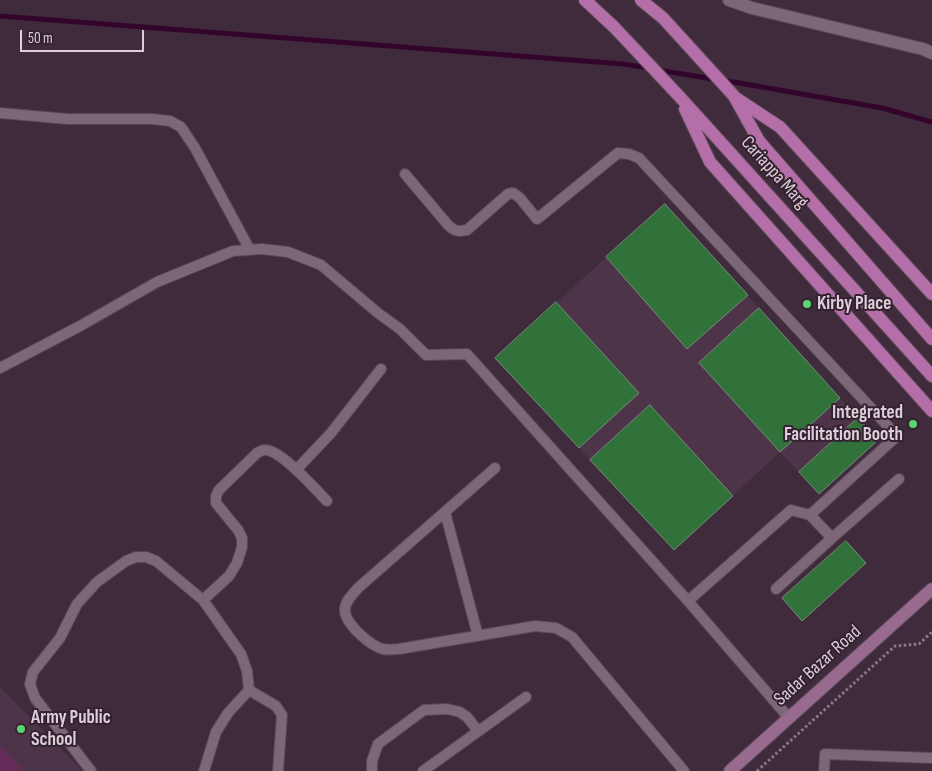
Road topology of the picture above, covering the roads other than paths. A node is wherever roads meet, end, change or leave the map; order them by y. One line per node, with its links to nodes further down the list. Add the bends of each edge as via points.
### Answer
1 (584, 0): 5 (main road, Cariappa Marg)
2 (641, 0): 6 (main road, Cariappa Marg, via 663,18)
3 (729, 0): 4 (street)
4 (932, 53)
5 (679, 96): 14 (main road, Cariappa Marg); 15 (main road, via 710,162)
6 (734, 96): 10 (main road, via 780,127); 11 (main road, Cariappa Marg, via 759,141)
7 (0, 113): 9 (lane, via 68,119 152,119 170,121 181,127 196,148)
8 (405, 174): 21 (lane, via 453,230 460,232 467,230 513,193 537,220 618,153 639,158 897,436)
9 (250, 250): 12 (lane, via 233,251 157,282); 26 (lane, via 288,252 321,265 400,328 426,355 467,354)
10 (932, 294)
11 (932, 339)
12 (0, 368)
13 (381, 369): 17 (lane, via 331,433)
14 (932, 376)
15 (932, 411)
16 (495, 468): 20 (lane)
17 (296, 470): 19 (lane); 25 (lane, via 270,450 263,450 219,490 216,503 238,530 242,547 229,576)
18 (899, 479): 22 (lane)
19 (327, 501)
20 (445, 512): 27 (lane); 27 (lane, via 358,588 348,599 345,611 348,621 370,644 385,650)
21 (810, 515): 22 (lane); 26 (lane, via 790,510)
22 (832, 538): 23 (lane)
23 (776, 589)
24 (932, 589): 30 (street, Sadar Bazar Road)
25 (203, 600): 28 (lane, via 241,654); 33 (lane, via 156,561 136,557 97,582 77,604 60,638 33,672 30,684 35,698)
26 (688, 600): 30 (lane)
27 (478, 636): 38 (lane, via 535,626 556,628 572,637)
28 (249, 690): 34 (lane, via 216,732); 35 (lane, via 276,706 282,716)
29 (526, 697): 31 (lane)
30 (789, 718): 39 (street, Sadar Bazar Road)
31 (478, 731): 36 (lane, via 460,712 424,710 378,744); 37 (lane)
32 (932, 758): 40 (lane, via 825,754)
33 (91, 771)
34 (204, 771)
35 (278, 771)
36 (372, 771)
37 (423, 771)
38 (684, 771)
39 (730, 771)
40 (824, 771)

